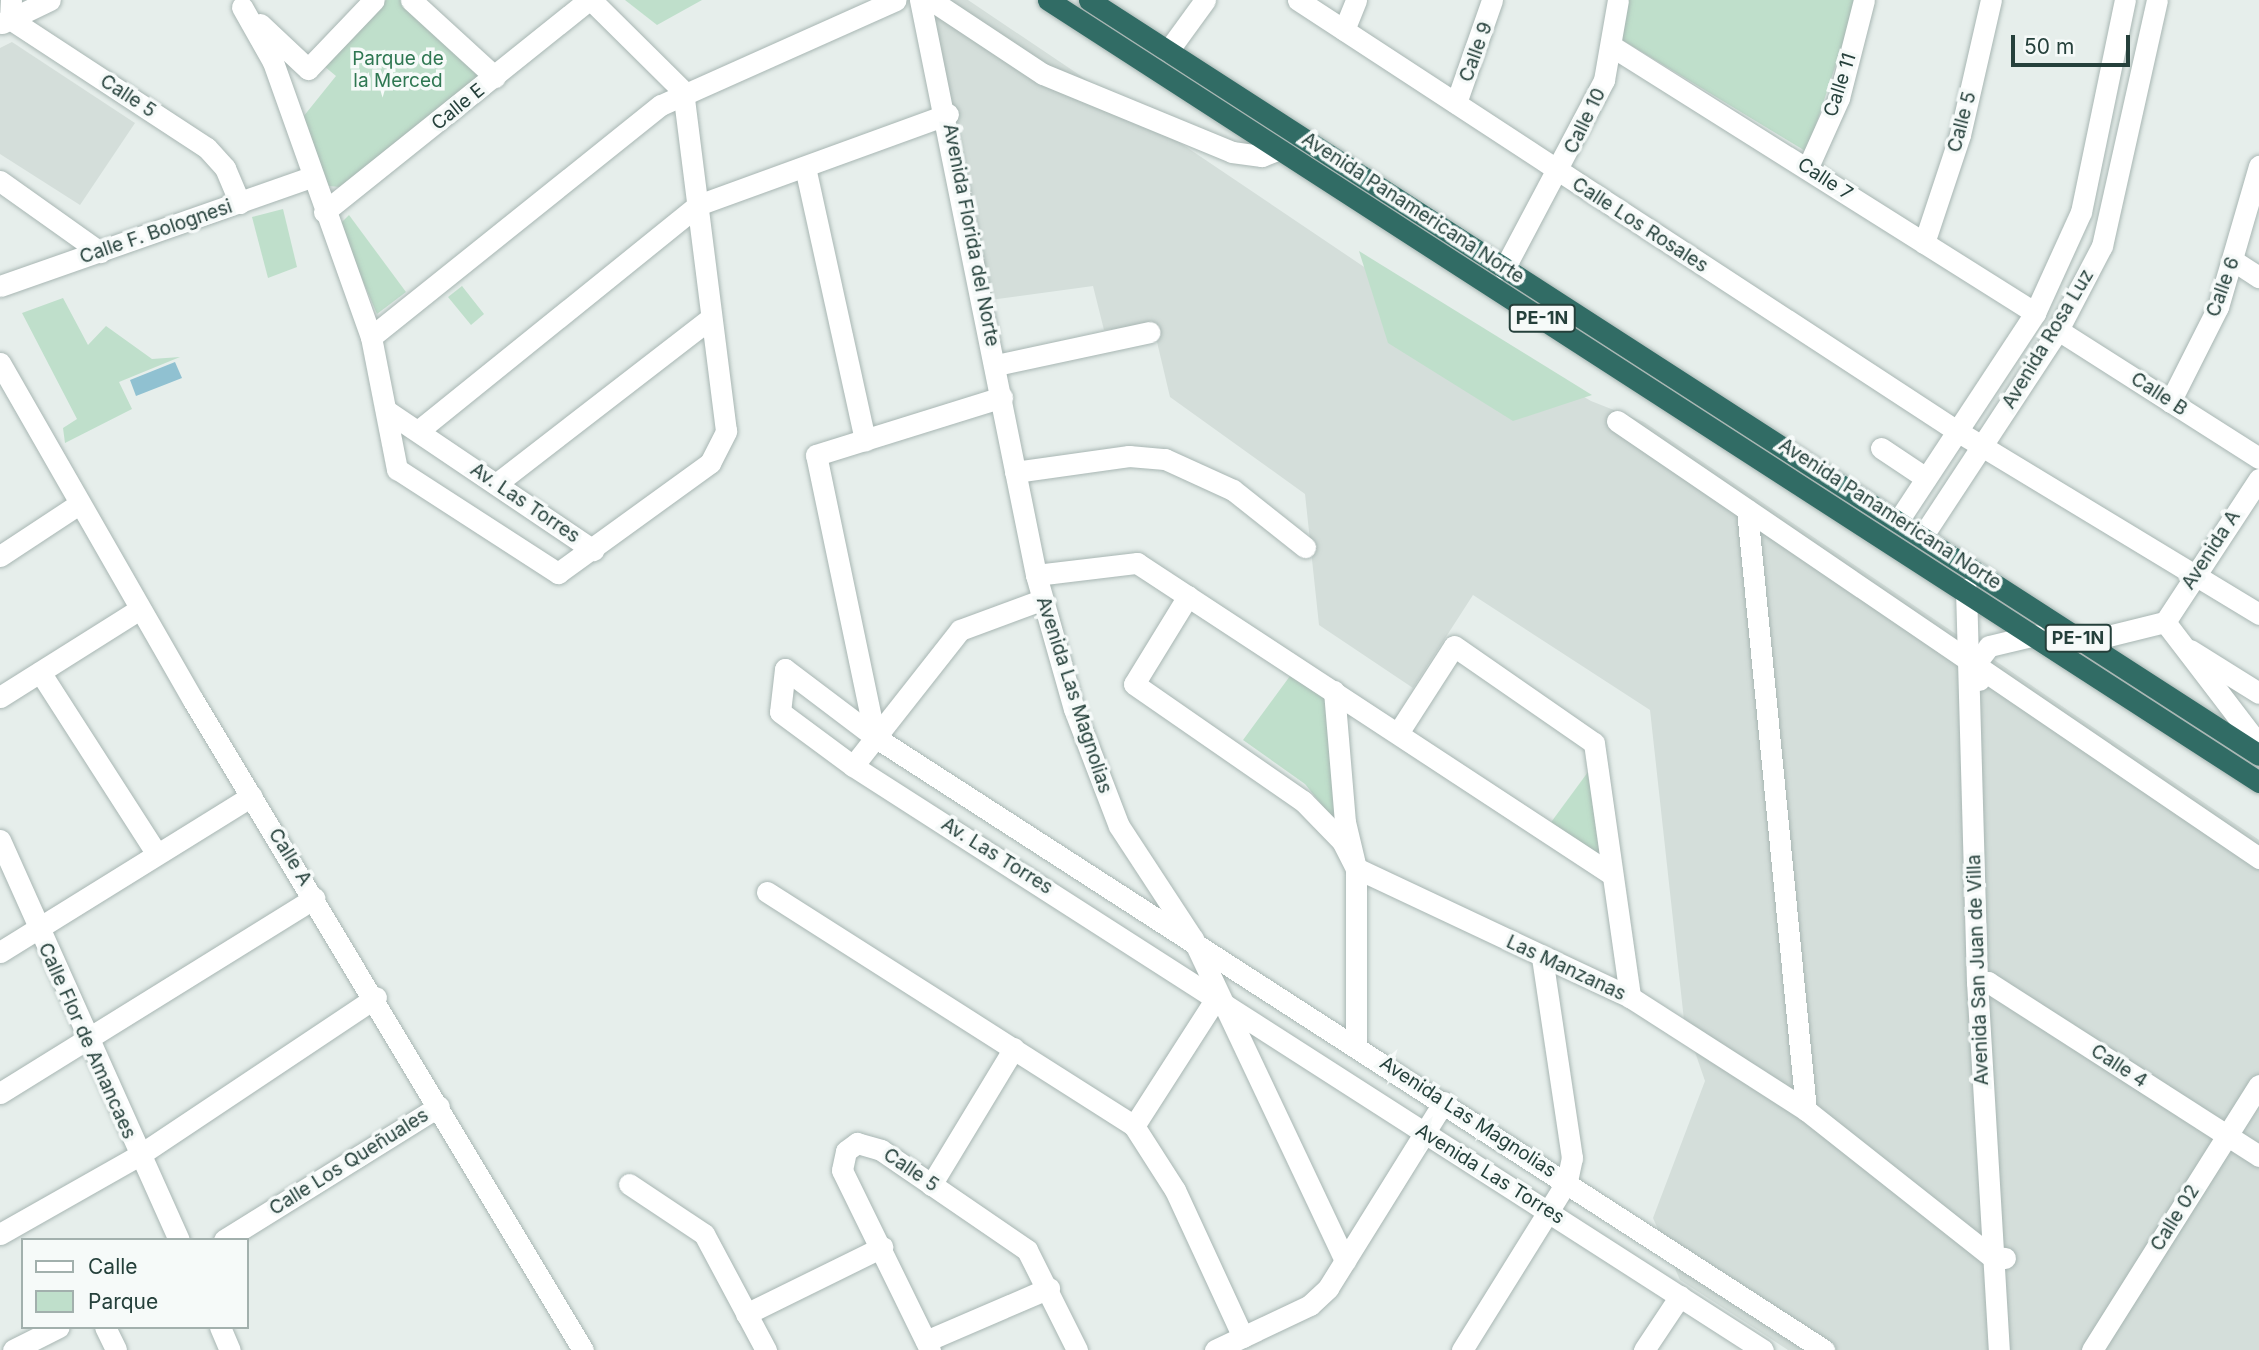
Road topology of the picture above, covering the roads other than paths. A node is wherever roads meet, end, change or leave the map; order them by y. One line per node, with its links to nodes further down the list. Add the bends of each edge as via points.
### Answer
1 (50, 0): 20 (street)
2 (374, 0): 19 (street, via 308,69)
3 (411, 0): 24 (street)
4 (590, 0): 24 (street, Calle E); 25 (street)
5 (896, 0): 25 (street)
6 (920, 0): 27 (street, Avenida Florida del Norte)
7 (931, 0): 28 (street, via 1043,74 1232,152 1262,156)
8 (1048, 0): 28 (highway, Avenida Panamericana Norte / PE-1N)
9 (1089, 0): 23 (highway, Avenida Panamericana Norte / PE-1N)
10 (1205, 0): 23 (street)
11 (1298, 0): 21 (street, Calle Los Rosales)
12 (1356, 0): 21 (street)
13 (1492, 0): 26 (street, Calle 9)
14 (1618, 0): 22 (street, Calle 10)
15 (1864, 0): 31 (street, Calle 11, via 1839,98)
16 (1991, 0): 38 (street, Calle 5, via 1960,135)
17 (2125, 0): 44 (street, Avenida Rosa Luz, via 2081,212)
18 (2157, 0): 46 (street, Avenida Rosa Luz, via 2115,207)
19 (237, 3): 33 (street, via 273,62)
20 (7, 14): 35 (street, Calle 5, via 206,148 225,168)
21 (1344, 30): 26 (street, Calle Los Rosales)
22 (1613, 47): 31 (street, Calle 7); 32 (street, Calle 10, via 1604,80)
23 (1168, 51): 41 (highway, Avenida Panamericana Norte / PE-1N)
24 (495, 77): 37 (street, Calle E)
25 (683, 91): 36 (street); 48 (street)
26 (1456, 103): 32 (street, Calle Los Rosales)
27 (948, 114): 30 (street); 50 (street, Avenida Florida del Norte)
28 (1279, 149): 74 (highway, Avenida Panamericana Norte / PE-1N)
29 (2259, 166): 40 (street, Calle 6)
30 (805, 167): 36 (street); 57 (street)
31 (1808, 167): 38 (street, Calle 7)
32 (1559, 172): 41 (street, Calle 10); 56 (street, Calle Los Rosales)
33 (312, 177): 35 (street, Calle F. Bolognesi); 37 (street)
34 (0, 181): 39 (street)
35 (240, 203): 39 (street, Calle F. Bolognesi)
36 (698, 205): 45 (street); 55 (street)
37 (324, 212): 48 (street)
38 (1924, 243): 44 (street, Calle 7)
39 (100, 252): 43 (street, Calle F. Bolognesi)
40 (2234, 261): 42 (street); 52 (street, Calle 6)
41 (1504, 269): 67 (highway, Avenida Panamericana Norte / PE-1N)
42 (2259, 277)
43 (0, 286)
44 (2035, 313): 56 (street, Avenida Rosa Luz)
45 (708, 320): 64 (street); 70 (street, via 723,445 710,463)
46 (2059, 330): 52 (street, Calle B); 58 (street, Avenida Rosa Luz)
47 (1150, 332): 50 (street)
48 (371, 337): 53 (street)
49 (0, 363): 65 (street, Calle A)
50 (996, 365): 51 (street, Avenida Florida del Norte)
51 (1002, 397): 57 (street); 61 (street, Avenida Florida del Norte)
52 (2170, 402): 60 (street, Calle B)
53 (387, 411): 55 (street, Av. Las Torres); 70 (street, Av. Las Torres, via 397,469 558,573)
54 (1617, 421): 66 (street)
55 (418, 430): 64 (street, Av. Las Torres)
56 (1957, 431): 58 (street, Calle Los Rosales); 62 (street, Avenida Rosa Luz)
57 (865, 440): 89 (street, via 816,455)
58 (1984, 444): 68 (street, Avenida Rosa Luz); 72 (street, Calle Los Rosales)
59 (1881, 448): 62 (street)
60 (2259, 458)
61 (1015, 471): 69 (street, via 1129,456 1165,459 1233,491); 73 (street, Avenida Las Magnolias)
62 (1926, 478): 67 (street, Avenida Rosa Luz)
63 (2259, 479): 72 (street, Avenida A)
64 (496, 484): 70 (street, Av. Las Torres)
65 (79, 504): 71 (street); 77 (street, Calle A)
66 (1747, 510): 83 (street); 117 (street)
67 (1898, 521): 68 (highway, PE-1N)
68 (1922, 537): 82 (highway, PE-1N)
69 (1305, 547)
70 (593, 550)
71 (0, 556)
72 (2195, 574): 78 (street, Calle Los Rosales); 79 (street, Avenida A)
73 (1036, 575): 75 (street, via 1125,561); 76 (street, Avenida Las Magnolias)
74 (1966, 589): 80 (highway, Avenida Panamericana Norte / PE-1N); 83 (street, Avenida San Juan de Villa)
75 (1188, 596): 85 (street); 98 (street, via 1132,680 1303,801 1342,841)
76 (1041, 600): 89 (street, via 960,630); 103 (street, Avenida Las Magnolias, via 1119,825)
77 (140, 609): 84 (street); 94 (street, Calle A)
78 (2259, 614)
79 (2165, 622): 81 (street); 82 (street)
80 (2035, 635): 83 (street, via 1989,646); 93 (highway, PE-1N)
81 (2176, 641): 86 (street); 90 (street)
82 (2084, 642): 91 (highway, PE-1N)
83 (1973, 667): 97 (street); 106 (street, Avenida San Juan de Villa)
84 (40, 672): 87 (street); 96 (street)
85 (1334, 691): 88 (street); 98 (street, via 1345,822)
86 (2259, 693)
87 (0, 697)
88 (1398, 733): 99 (street); 99 (street, via 1454,646 1594,743)
89 (875, 737): 92 (street); 92 (street, Av. Las Torres, via 785,669 780,712); 103 (street, Av. Las Torres)
90 (2259, 746)
91 (2259, 755)
92 (853, 766): 107 (street, Av. Las Torres)
93 (2259, 782)
94 (252, 796): 96 (street); 101 (street, Calle A)
95 (0, 840): 102 (street, Calle Flor de Amancaes)
96 (157, 854): 102 (street)
97 (2259, 858)
98 (1356, 868): 105 (street, Las Manzanas); 111 (street)
99 (1611, 874): 109 (street)
100 (766, 892): 112 (street)
101 (315, 898): 108 (street, Calle A); 110 (street)
102 (38, 928): 104 (street); 110 (street, Calle Flor de Amancaes)
103 (1193, 939): 107 (street, Avenida Las Magnolias); 111 (street, Avenida Las Magnolias)
104 (0, 952)
105 (1542, 957): 109 (street, Las Manzanas); 123 (street, via 1572,1158)
106 (1982, 982): 120 (street, Calle 4); 131 (street, Avenida San Juan de Villa)
107 (1218, 995): 118 (street); 119 (street, Avenida Las Torres); 132 (street, Avenida Las Magnolias)
108 (376, 997): 116 (street, Calle A); 121 (street)
109 (1630, 997): 117 (street, Las Manzanas)
110 (86, 1042): 114 (street); 121 (street, Calle Flor de Amancaes)
111 (1356, 1045): 115 (street, Avenida Las Magnolias)
112 (1014, 1048): 118 (street); 125 (street)
113 (2259, 1085): 120 (street, Calle 02)
114 (0, 1093)
115 (1444, 1102): 119 (street); 123 (street, Avenida Las Magnolias)
116 (439, 1106): 129 (street, Calle Los Queñuales); 145 (street, Calle A)
117 (1806, 1110): 131 (street, Las Manzanas)
118 (1134, 1126): 139 (street, via 1175,1190)
119 (1423, 1132): 126 (street, Avenida Las Torres); 132 (street)
120 (2228, 1135): 122 (street, Calle 4); 154 (street, Calle 02)
121 (138, 1156): 127 (street); 128 (street, Calle Flor de Amancaes)
122 (2259, 1156)
123 (1567, 1181): 126 (street); 141 (street, Avenida Las Torres)
124 (629, 1184): 135 (street, via 704,1234)
125 (931, 1185): 130 (street, Calle 5, via 872,1144 846,1151 842,1170); 133 (street, Calle 5, via 1013,1238)
126 (1550, 1212): 134 (street, Avenida Las Torres); 149 (street)
127 (0, 1234)
128 (178, 1238)
129 (227, 1238)
130 (883, 1247): 135 (street); 140 (street, Calle 5)
131 (1998, 1258): 152 (street, Avenida San Juan de Villa); 153 (street, Avenida San Juan de Villa)
132 (1345, 1261): 139 (street, via 1310,1305)
133 (1049, 1288): 140 (street); 147 (street, Calle 5)
134 (1680, 1296): 150 (street); 151 (street, Avenida Las Torres)
135 (746, 1314): 146 (street)
136 (55, 1329): 142 (street)
137 (106, 1329): 143 (street)
138 (221, 1329): 144 (street)
139 (1243, 1337): 148 (street)
140 (928, 1345)
141 (1820, 1349)
142 (13, 1350)
143 (116, 1350)
144 (230, 1350)
145 (583, 1350)
146 (766, 1350)
147 (1077, 1350)
148 (1215, 1350)
149 (1462, 1350)
150 (1644, 1350)
151 (1763, 1350)
152 (1999, 1350)
153 (2011, 1350)
154 (2092, 1350)

